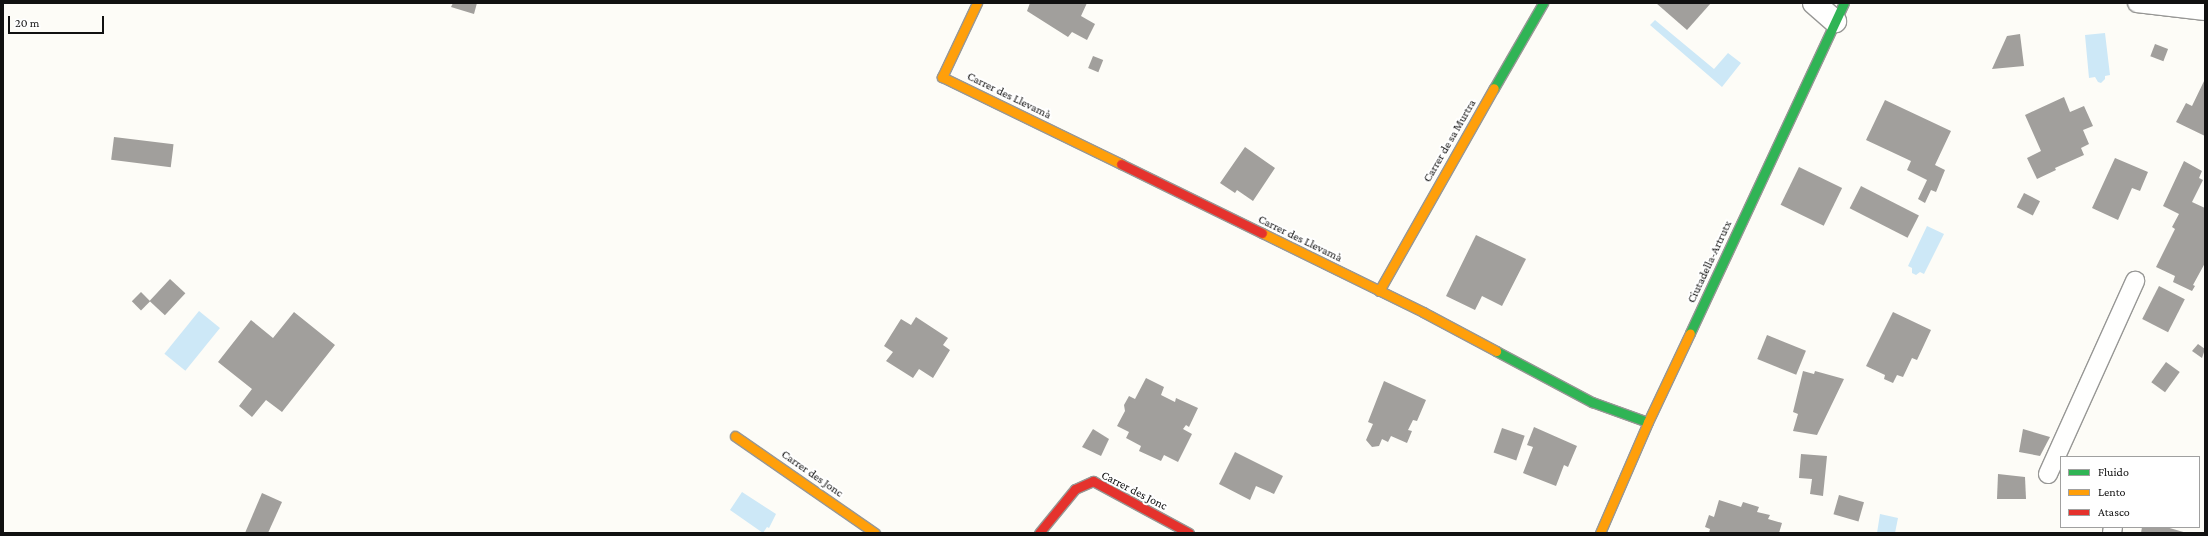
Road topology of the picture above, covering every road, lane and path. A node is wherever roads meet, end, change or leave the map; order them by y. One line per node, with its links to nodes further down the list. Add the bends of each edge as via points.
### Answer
1 (977, 3): 8 (street, Carrer des Llevamà, via 942,77)
2 (1543, 3): 8 (street, Carrer de sa Murtra)
3 (1814, 3): 6 (street)
4 (2137, 3): 5 (lane)
5 (2205, 10)
6 (1839, 12): 9 (street, Ciutadella-Artrutx)
7 (2135, 281): 11 (lane)
8 (1379, 291): 9 (street, Carrer des Llevamà, via 1592,402)
9 (1648, 422): 15 (street, Ciutadella-Artrutx)
10 (736, 436): 12 (street, Carrer des Jonc)
11 (2048, 474)
12 (875, 533)
13 (1039, 533): 14 (street, Carrer des Jonc, via 1075,489 1093,481)
14 (1189, 533)
15 (1600, 533)

